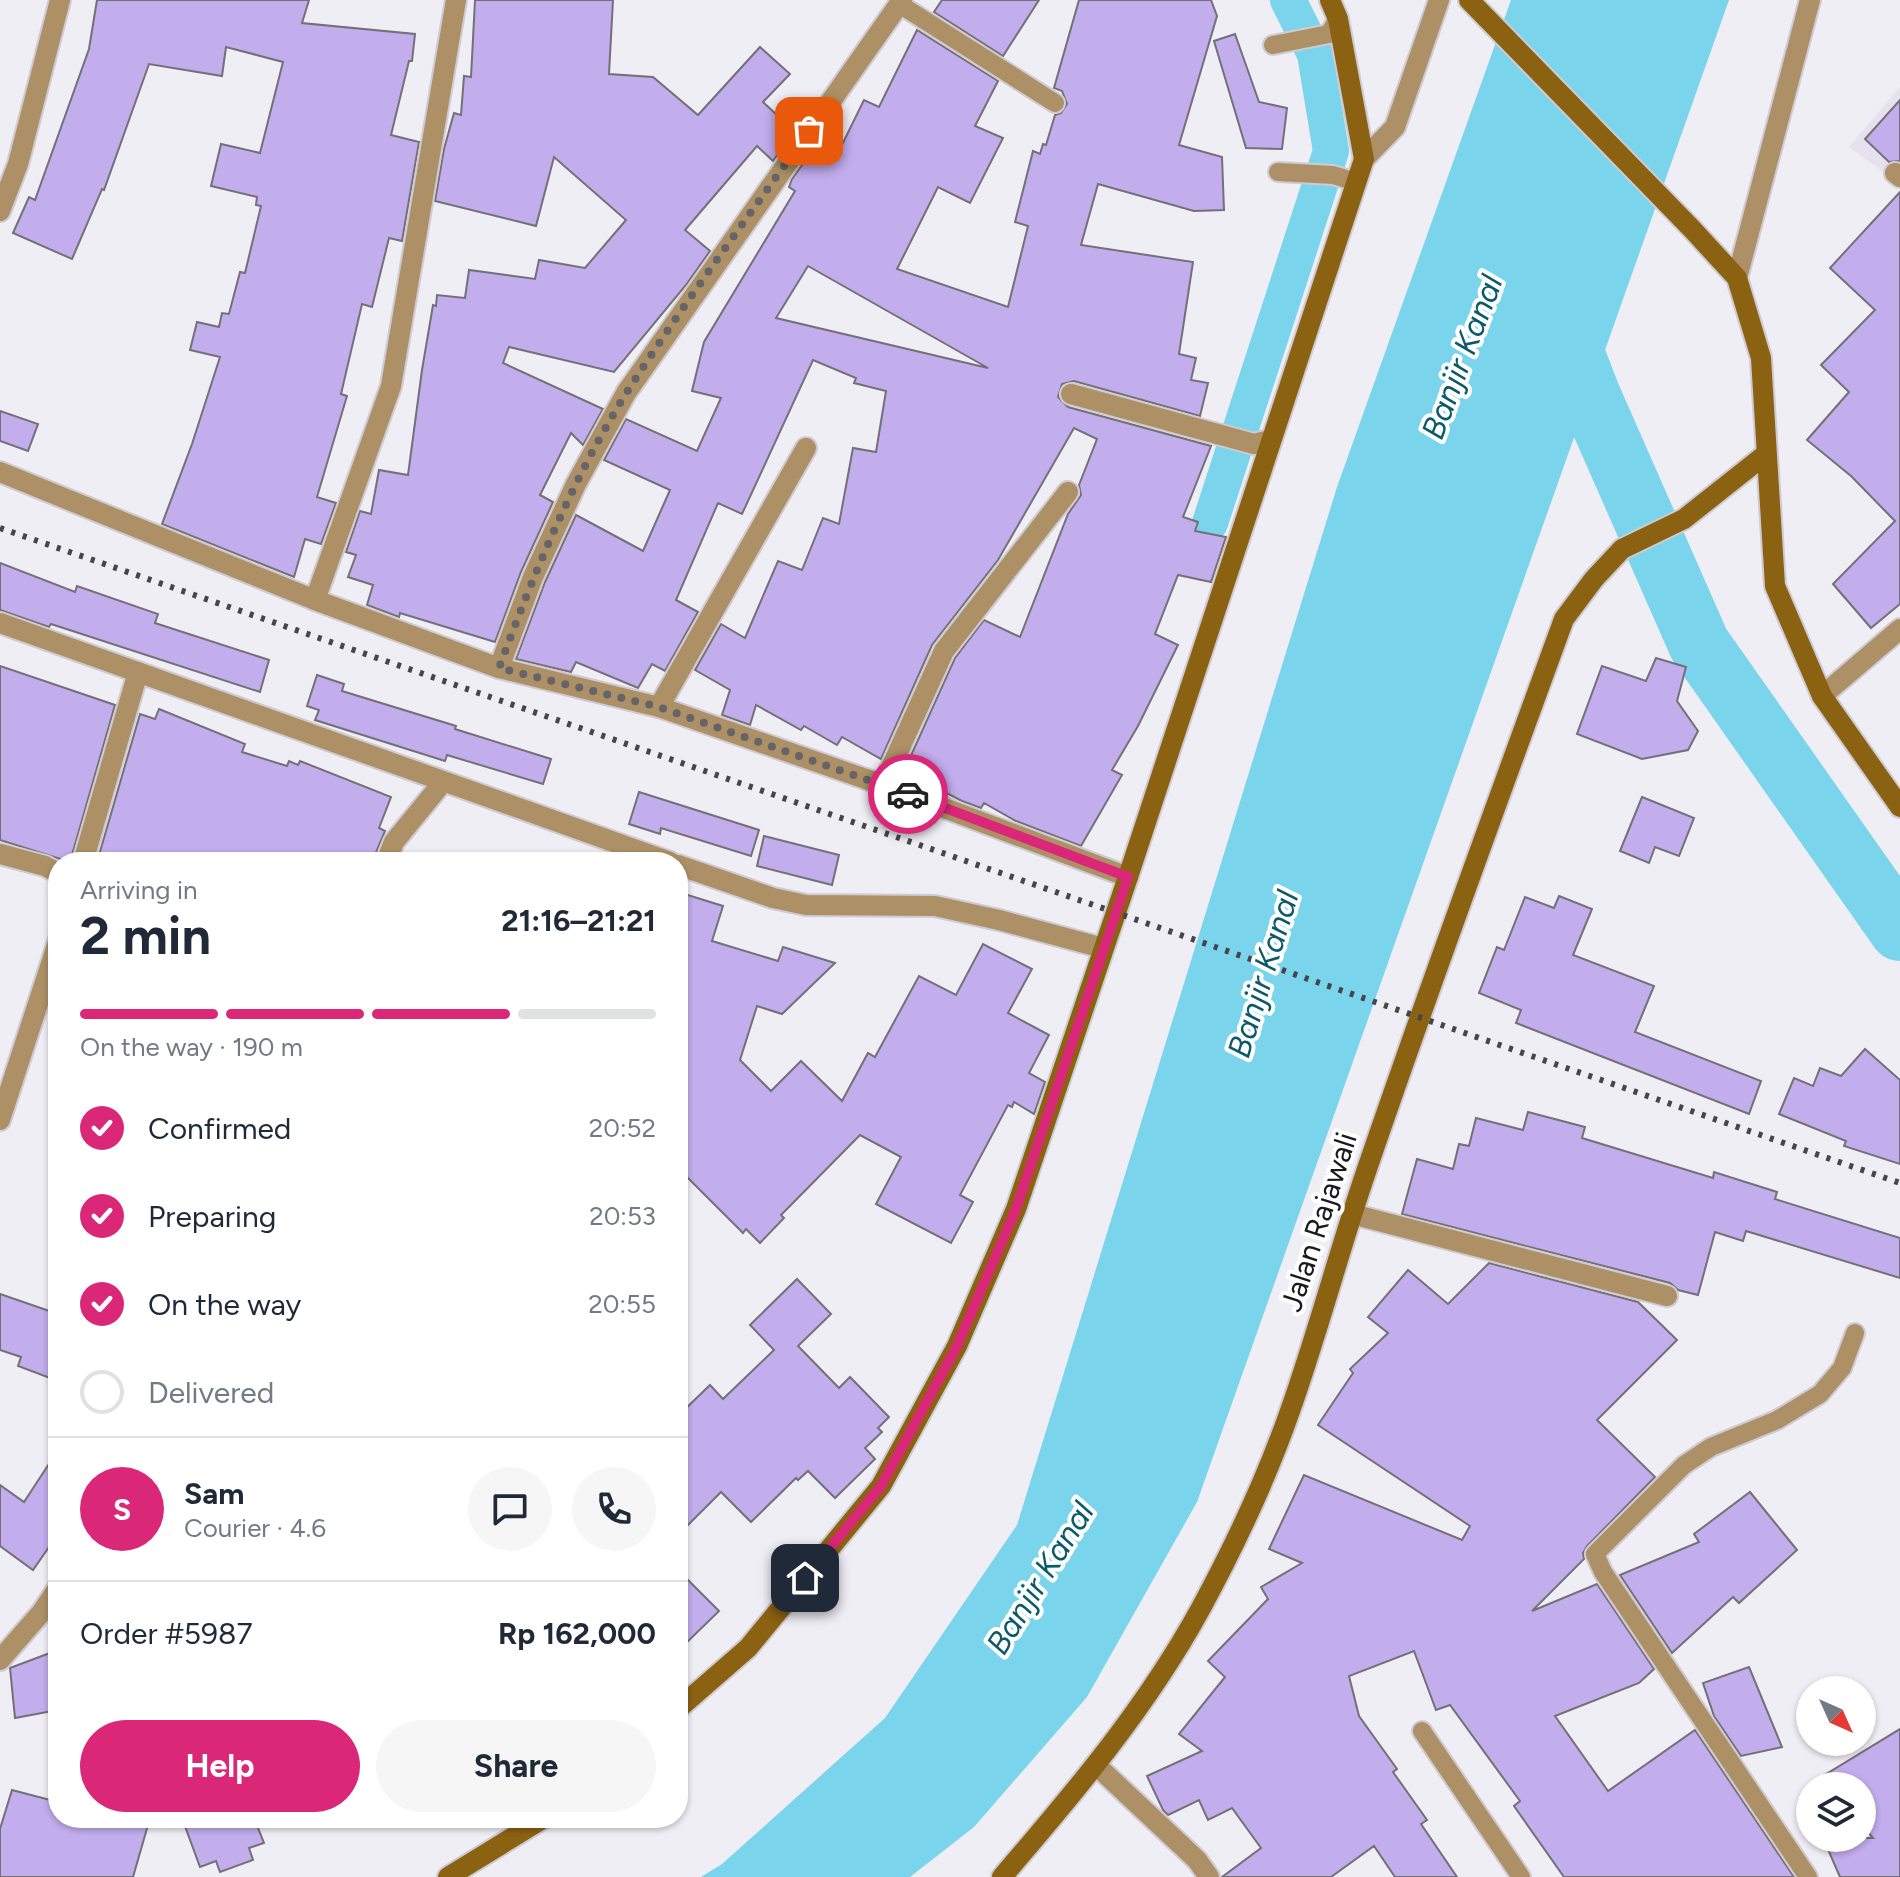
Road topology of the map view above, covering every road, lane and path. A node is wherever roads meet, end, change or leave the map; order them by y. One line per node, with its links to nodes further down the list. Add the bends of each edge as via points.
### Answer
1 (60, 0): 13 (street, via 18,164)
2 (456, 0): 21 (street, via 391,386)
3 (1439, 0): 10 (street, via 1395,127)
4 (1469, 0): 14 (street)
5 (1810, 0): 14 (street)
6 (901, 2): 9 (lane); 24 (street, via 626,393 533,577)
7 (1332, 18): 8 (lane); 10 (street)
8 (1281, 43)
9 (1055, 103)
10 (1364, 159): 12 (street)
11 (1284, 172): 12 (lane)
12 (1356, 182): 16 (street)
13 (0, 211)
14 (1737, 278): 18 (street, via 1761,358)
15 (1071, 394): 16 (street)
16 (1262, 442): 37 (street)
17 (806, 448): 27 (street)
18 (1766, 454): 26 (street, via 1775,586); 41 (street, Jalan Rajawali, via 1684,519 1622,549 1564,619)
19 (0, 472): 21 (street)
20 (1068, 492): 29 (street, via 944,651)
21 (315, 600): 24 (street)
22 (0, 623): 25 (street)
23 (1900, 629): 26 (street)
24 (499, 668): 27 (street)
25 (138, 672): 28 (street); 31 (street)
26 (1822, 696): 30 (street)
27 (659, 707): 29 (street)
28 (443, 782): 32 (street); 33 (street)
29 (883, 785): 37 (street)
30 (1900, 807)
31 (86, 852)
32 (390, 852)
33 (642, 852)
34 (0, 854): 35 (street)
35 (48, 868)
36 (688, 868): 38 (street, via 806,905 935,906)
37 (1128, 877): 38 (street)
38 (1103, 948): 46 (street, via 1016,1209 957,1346 881,1486 748,1648)
39 (48, 973): 40 (street)
40 (0, 1120)
41 (1352, 1214): 42 (street); 48 (street, Jalan Rajawali, via 1289,1413 1243,1522 1200,1609)
42 (1667, 1296)
43 (1855, 1333): 54 (lane, via 1842,1368 1820,1394 1684,1465 1595,1554)
44 (48, 1603): 45 (street)
45 (0, 1660)
46 (688, 1700)
47 (1422, 1731): 53 (lane)
48 (1097, 1766): 51 (street, Jalan Rajawali); 52 (street)
49 (528, 1828): 50 (street)
50 (448, 1877)
51 (1002, 1877)
52 (1209, 1877)
53 (1521, 1877)
54 (1808, 1877)

